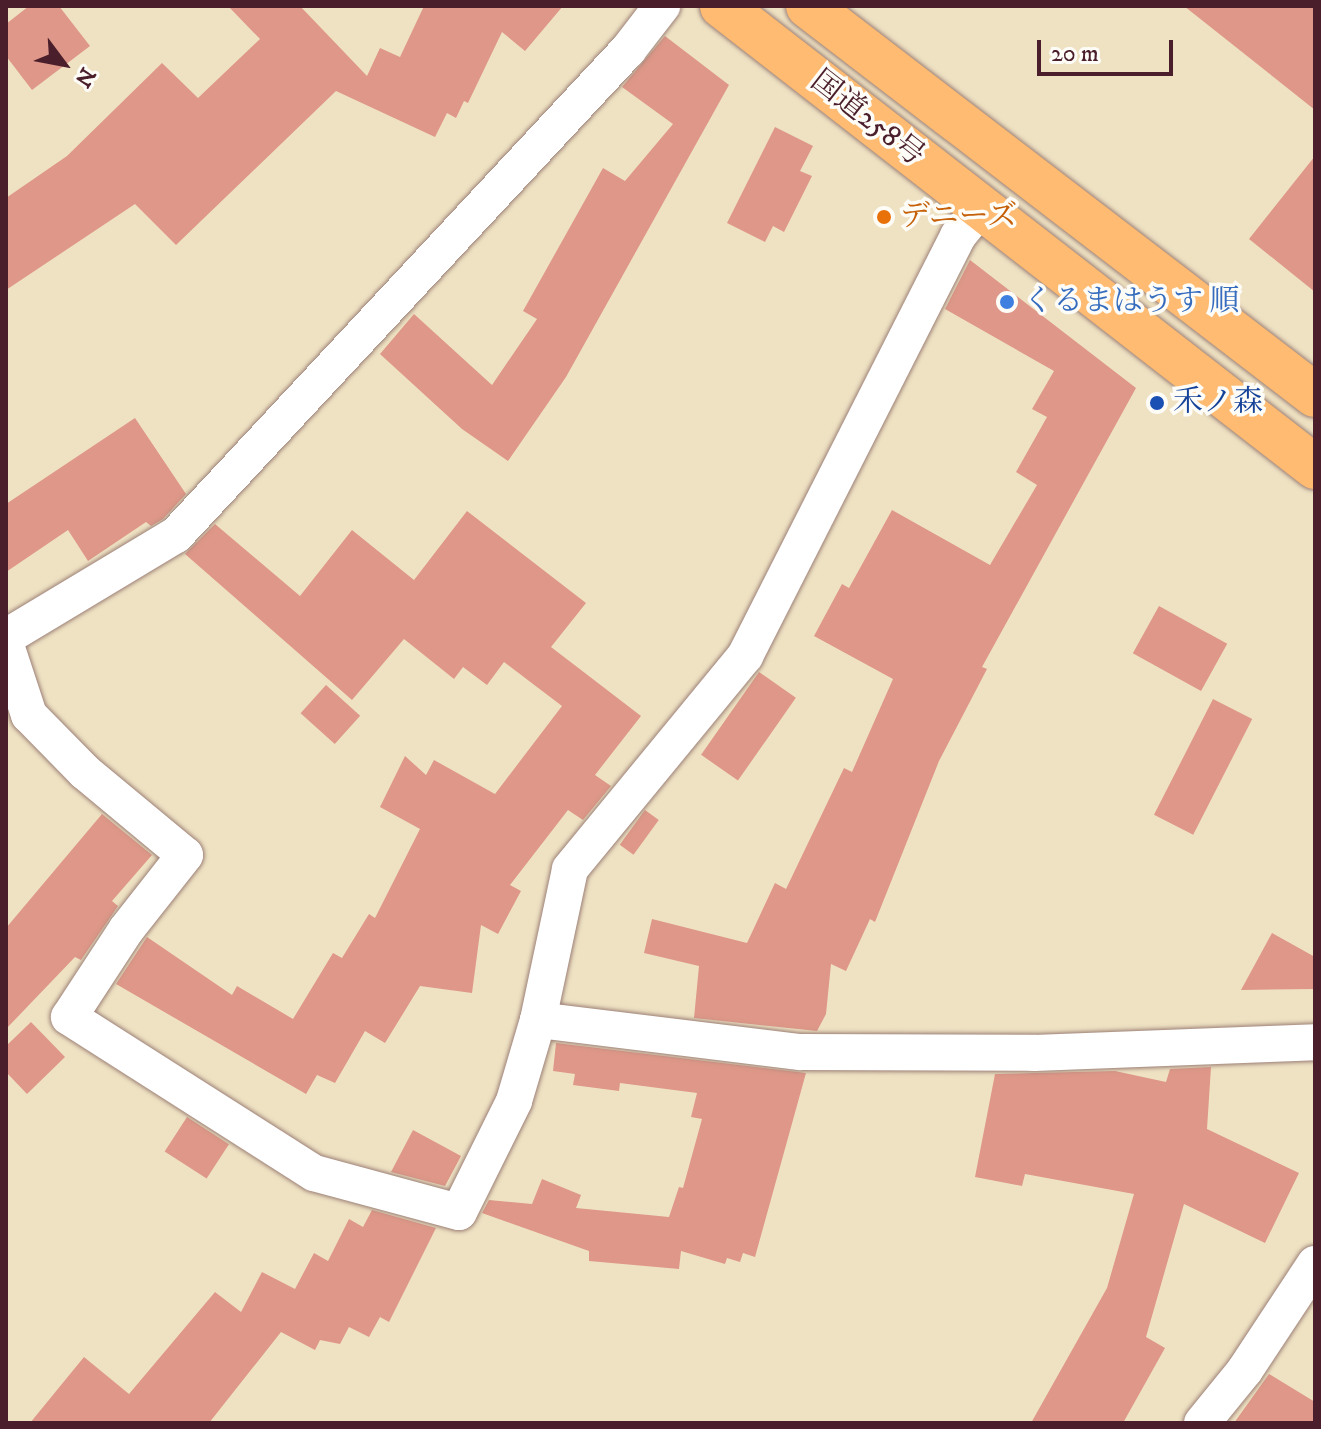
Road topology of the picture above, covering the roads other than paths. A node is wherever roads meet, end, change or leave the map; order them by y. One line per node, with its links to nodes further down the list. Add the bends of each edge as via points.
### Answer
1 (662, 6): 7 (street, via 628,50 176,535)
2 (722, 6): 4 (highway, 国道258号)
3 (808, 6): 5 (highway, 国道258号)
4 (981, 208): 6 (highway, 国道258号); 9 (street, via 958,236 745,656 570,869)
5 (1315, 395)
6 (1315, 467)
7 (6, 637)
8 (6, 645): 9 (street, via 29,715 85,772 185,855 126,930 69,1017 314,1173 459,1212 514,1101)
9 (538, 1020): 10 (street, via 800,1052 1034,1053)
10 (1315, 1042)
11 (1315, 1264): 12 (street, via 1245,1370)
12 (1202, 1423)

